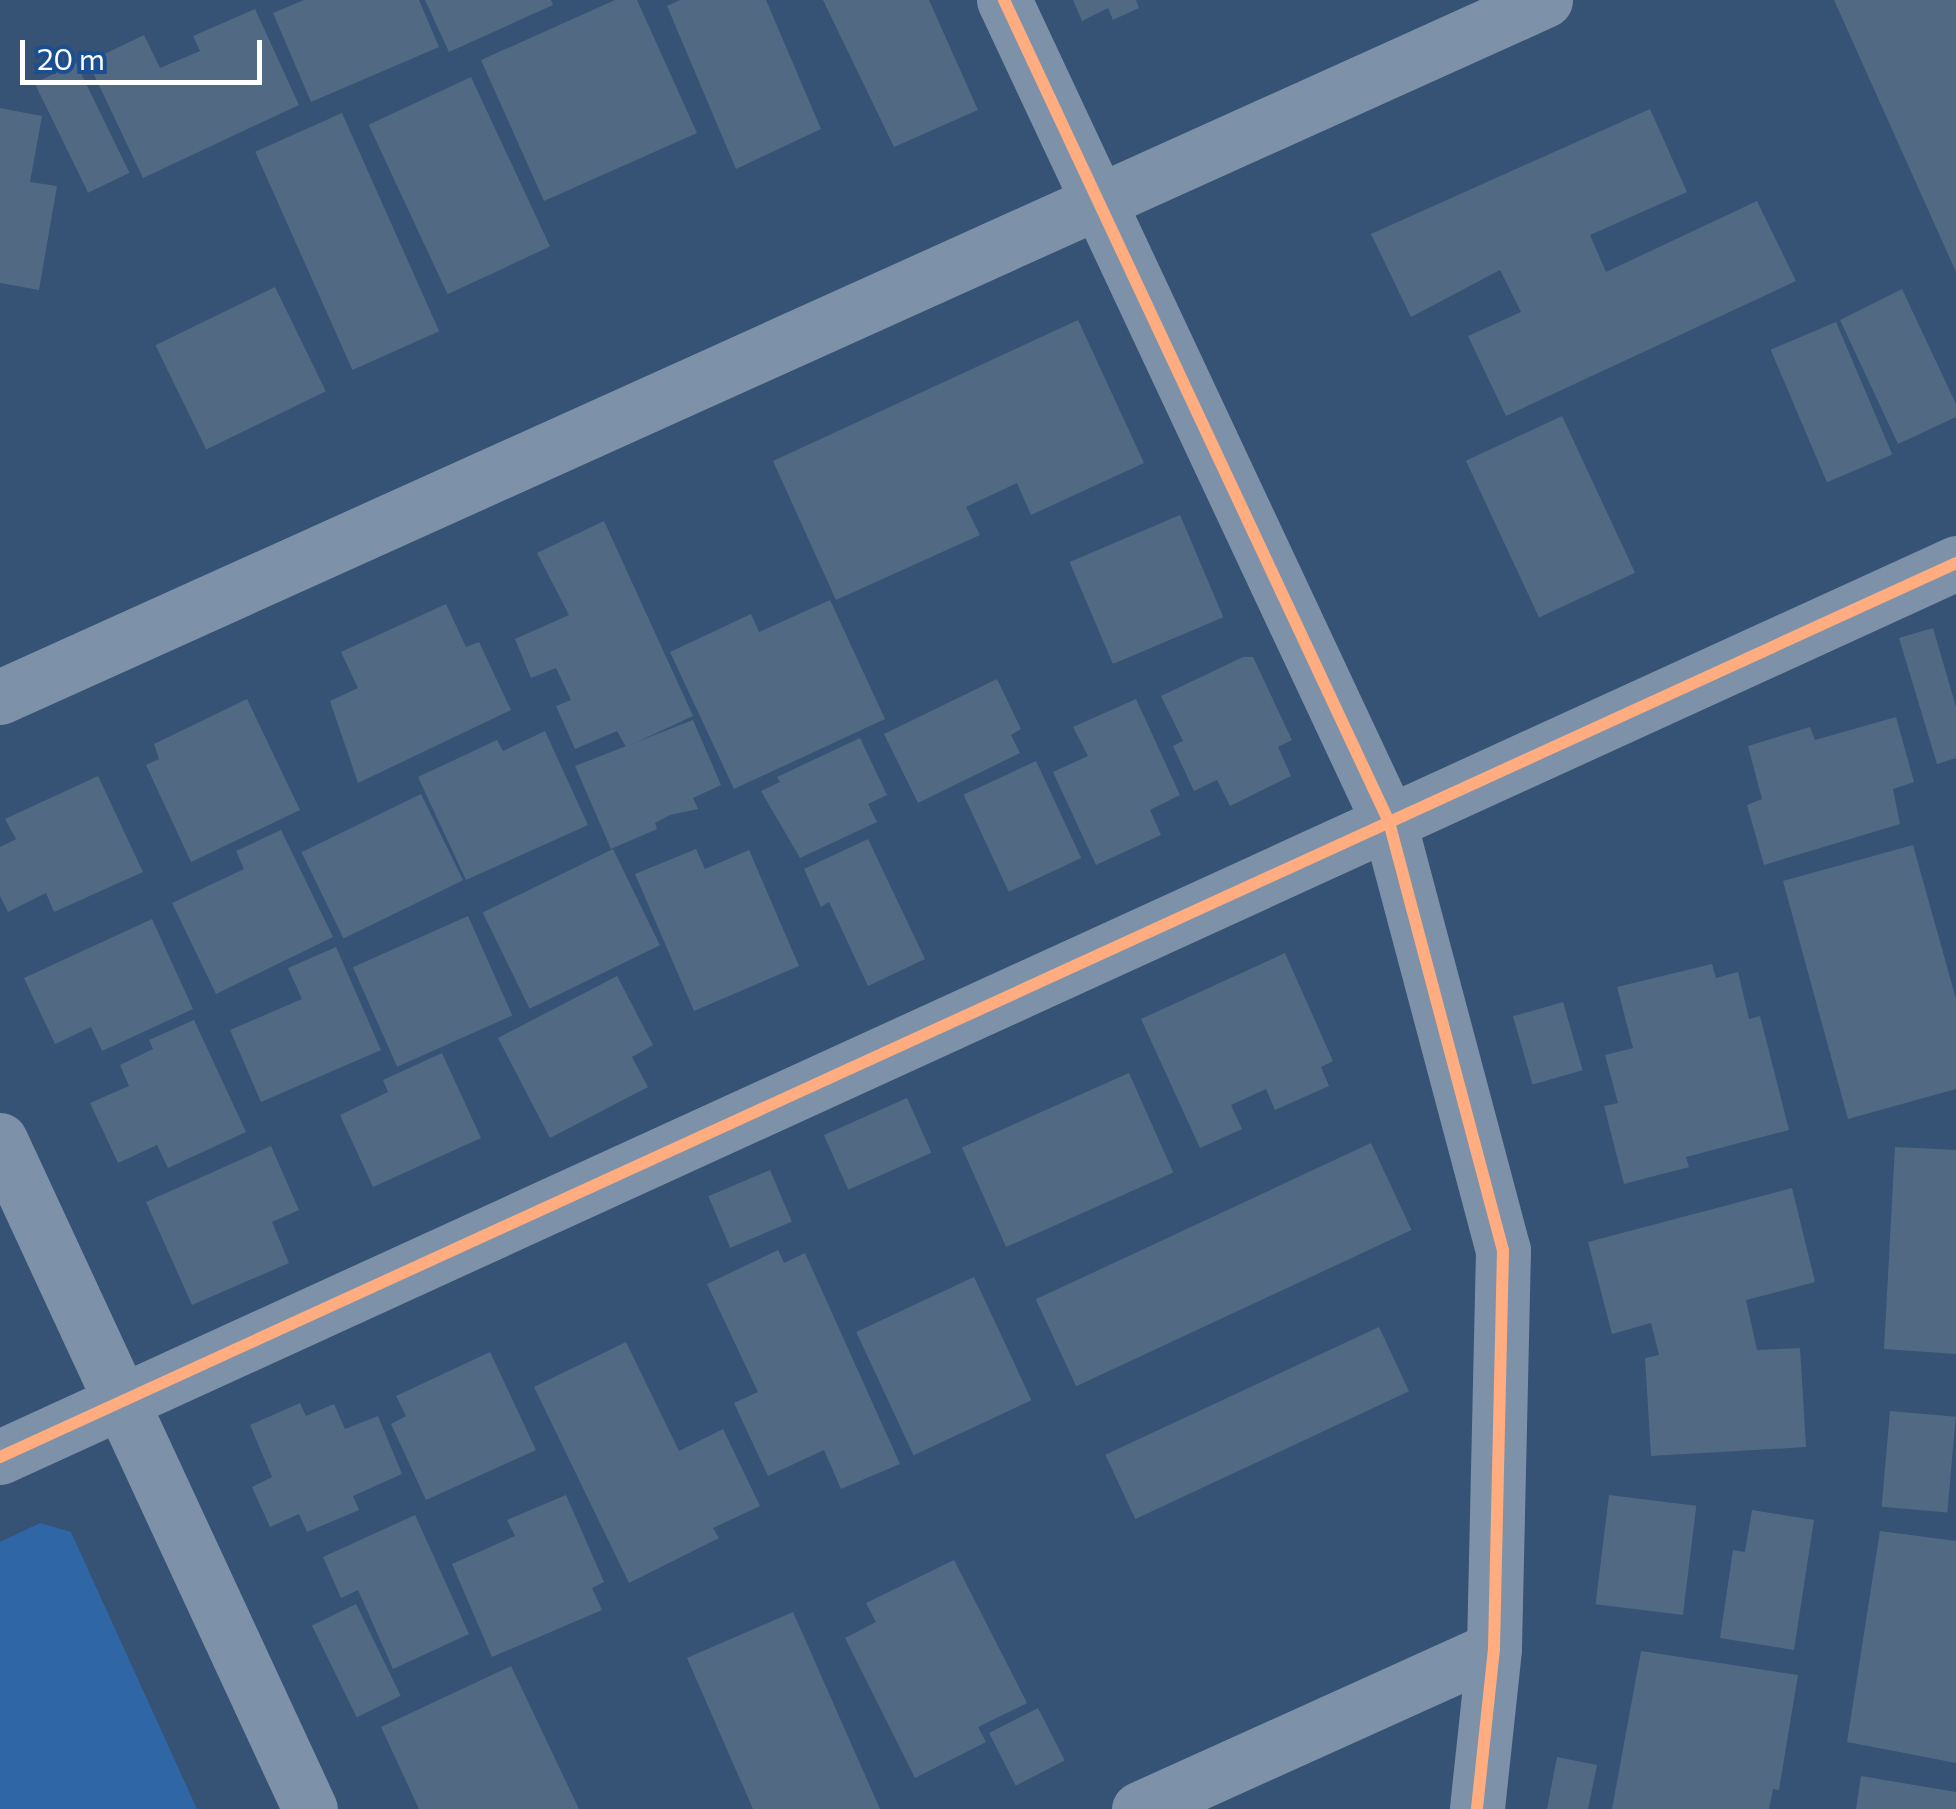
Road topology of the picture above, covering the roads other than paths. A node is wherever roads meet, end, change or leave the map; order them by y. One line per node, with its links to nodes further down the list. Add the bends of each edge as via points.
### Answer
1 (1004, 0): 3 (street)
2 (1546, 0): 3 (street)
3 (1094, 203): 5 (street); 6 (street)
4 (1956, 562): 6 (street)
5 (0, 697)
6 (1389, 822): 8 (street); 10 (street, via 1502,1250)
7 (0, 1140): 8 (street)
8 (123, 1398): 9 (street); 11 (street)
9 (0, 1458)
10 (1494, 1650): 12 (street); 13 (street)
11 (310, 1809)
12 (1140, 1809)
13 (1477, 1809)

